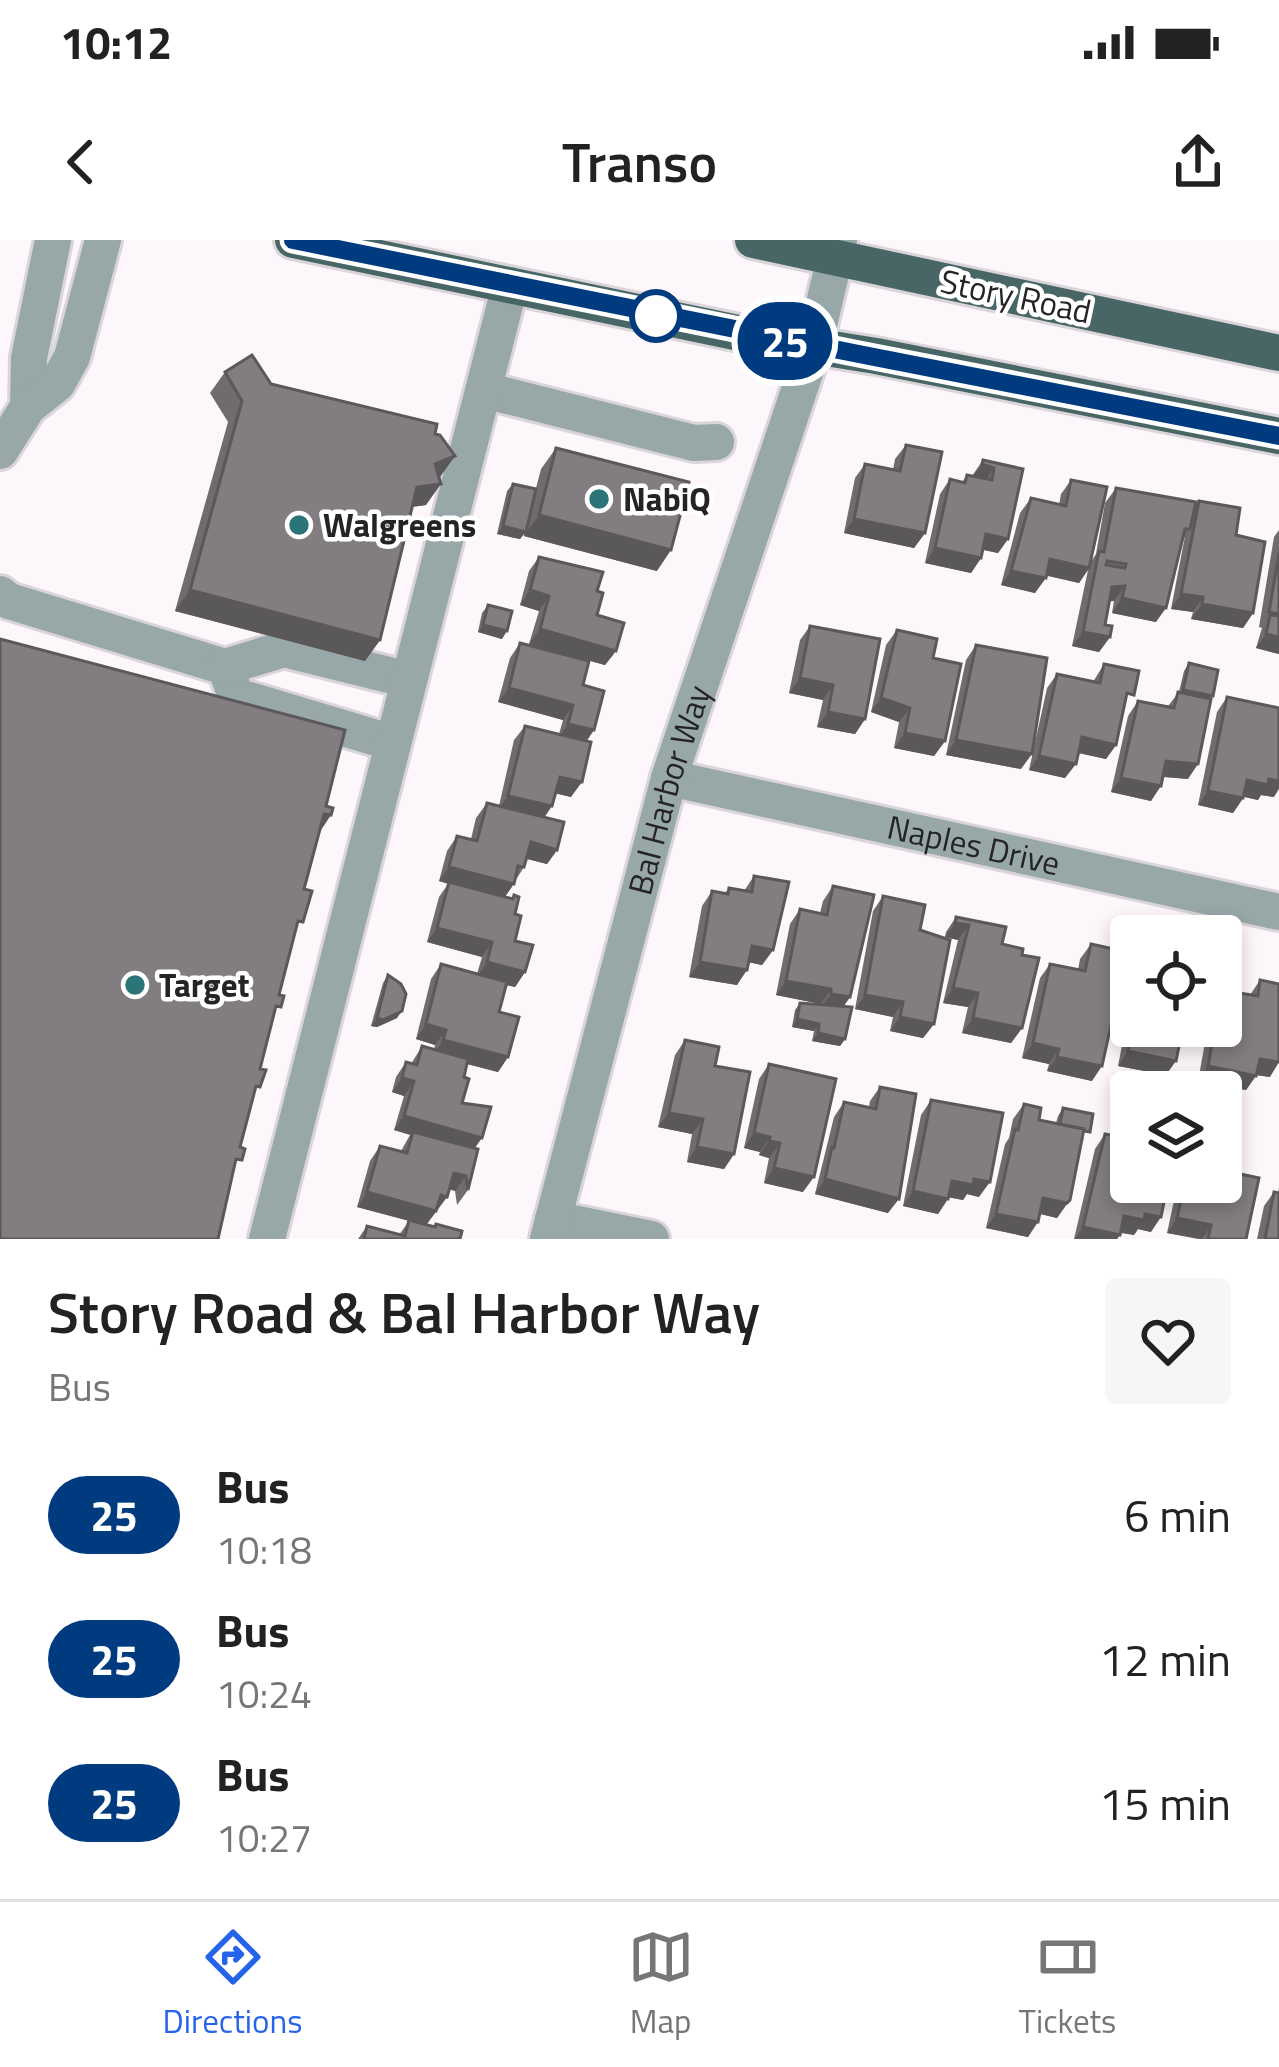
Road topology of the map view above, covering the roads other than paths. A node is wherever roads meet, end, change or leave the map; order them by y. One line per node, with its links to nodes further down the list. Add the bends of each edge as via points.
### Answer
1 (53, 240): 10 (street, via 29,358)
2 (103, 240): 10 (street, via 72,357 57,384)
3 (293, 240): 6 (main road)
4 (753, 240): 5 (main road, Story Road)
5 (837, 248): 7 (street, Bal Harbor Way); 8 (main road, Story Road)
6 (510, 285): 7 (main road); 9 (street)
7 (814, 346): 11 (main road); 18 (street, Bal Harbor Way)
8 (1279, 353)
9 (484, 390): 12 (street); 16 (street)
10 (28, 407): 13 (street)
11 (1279, 436)
12 (716, 442)
13 (0, 451)
14 (0, 594): 15 (street)
15 (226, 667): 16 (street, via 262,658 279,671 347,690); 17 (street, via 236,696)
16 (392, 676): 17 (street)
17 (394, 743): 21 (street)
18 (669, 778): 19 (street, Naples Drive); 20 (street, Bal Harbor Way)
19 (1279, 912)
20 (551, 1229): 22 (street)
21 (267, 1239)
22 (651, 1239)

